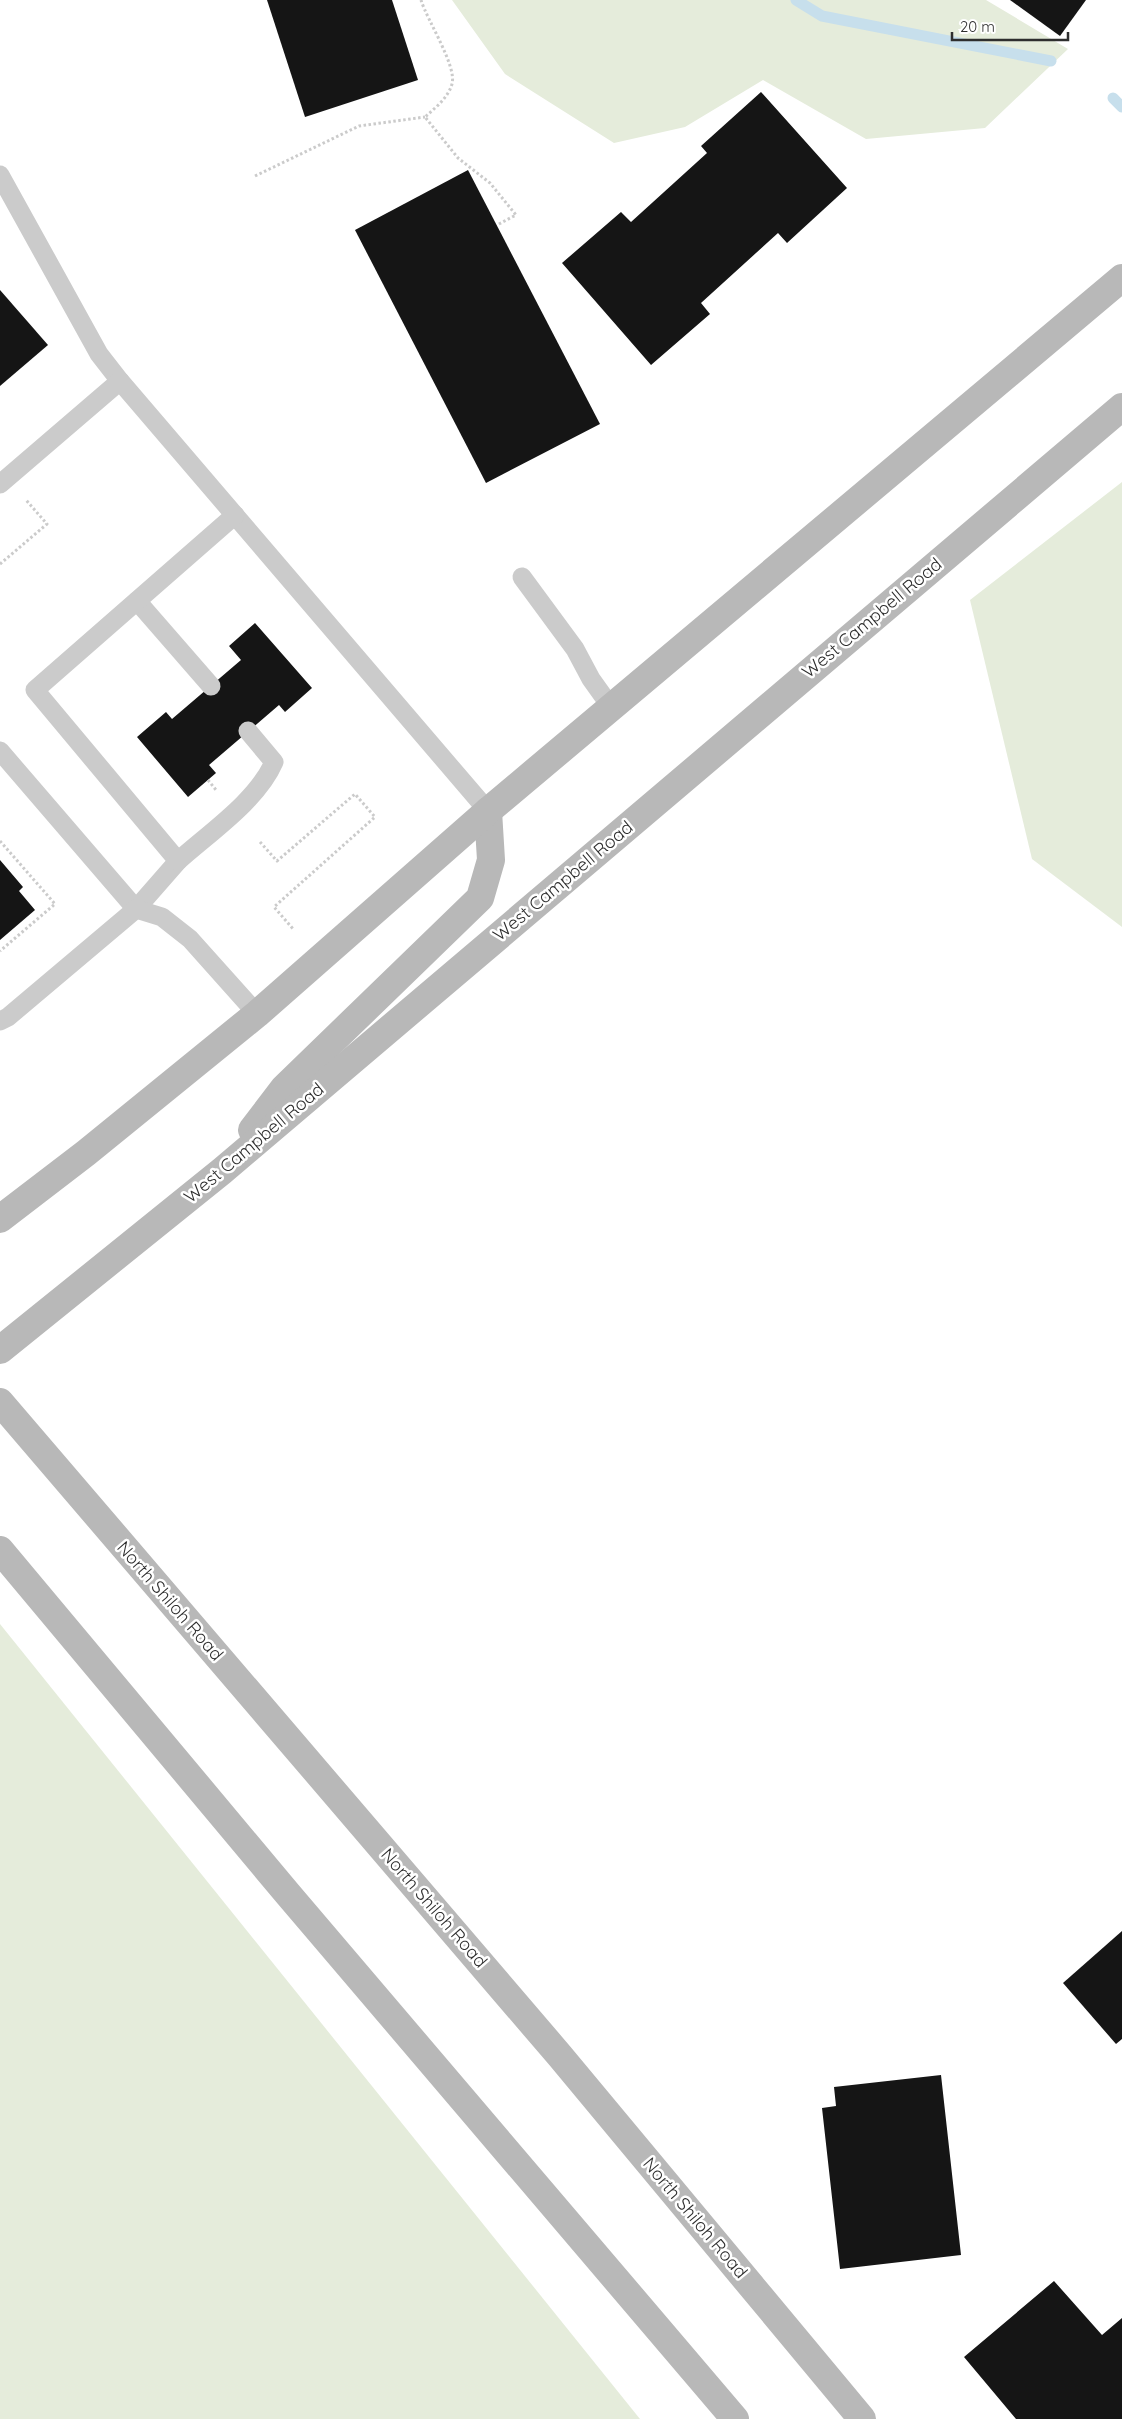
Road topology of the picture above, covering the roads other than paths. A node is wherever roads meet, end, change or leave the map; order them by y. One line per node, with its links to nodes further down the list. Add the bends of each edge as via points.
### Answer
1 (0, 175): 3 (lane, via 99,354)
2 (1122, 278): 10 (main road)
3 (120, 381): 5 (lane); 6 (lane)
4 (1122, 406): 18 (main road, West Campbell Road)
5 (0, 484)
6 (235, 515): 8 (lane); 13 (lane)
7 (522, 577): 10 (lane)
8 (137, 601): 9 (lane); 14 (lane, via 34,690)
9 (211, 686)
10 (612, 707): 13 (main road)
11 (248, 731): 14 (lane, via 274,762 267,778)
12 (0, 751): 15 (lane)
13 (488, 811): 16 (main road); 18 (main road, via 491,860 480,898 284,1088)
14 (178, 861): 15 (lane)
15 (136, 909): 16 (lane, via 162,917 190,939); 17 (lane, via 8,1017)
16 (257, 1014): 19 (main road)
17 (0, 1020)
18 (222, 1171): 20 (main road, West Campbell Road)
19 (0, 1219)
20 (0, 1350)
21 (0, 1402): 24 (main road, North Shiloh Road, via 560,2056)
22 (0, 1550): 23 (main road, via 280,1886)
23 (735, 2419)
24 (862, 2419)

